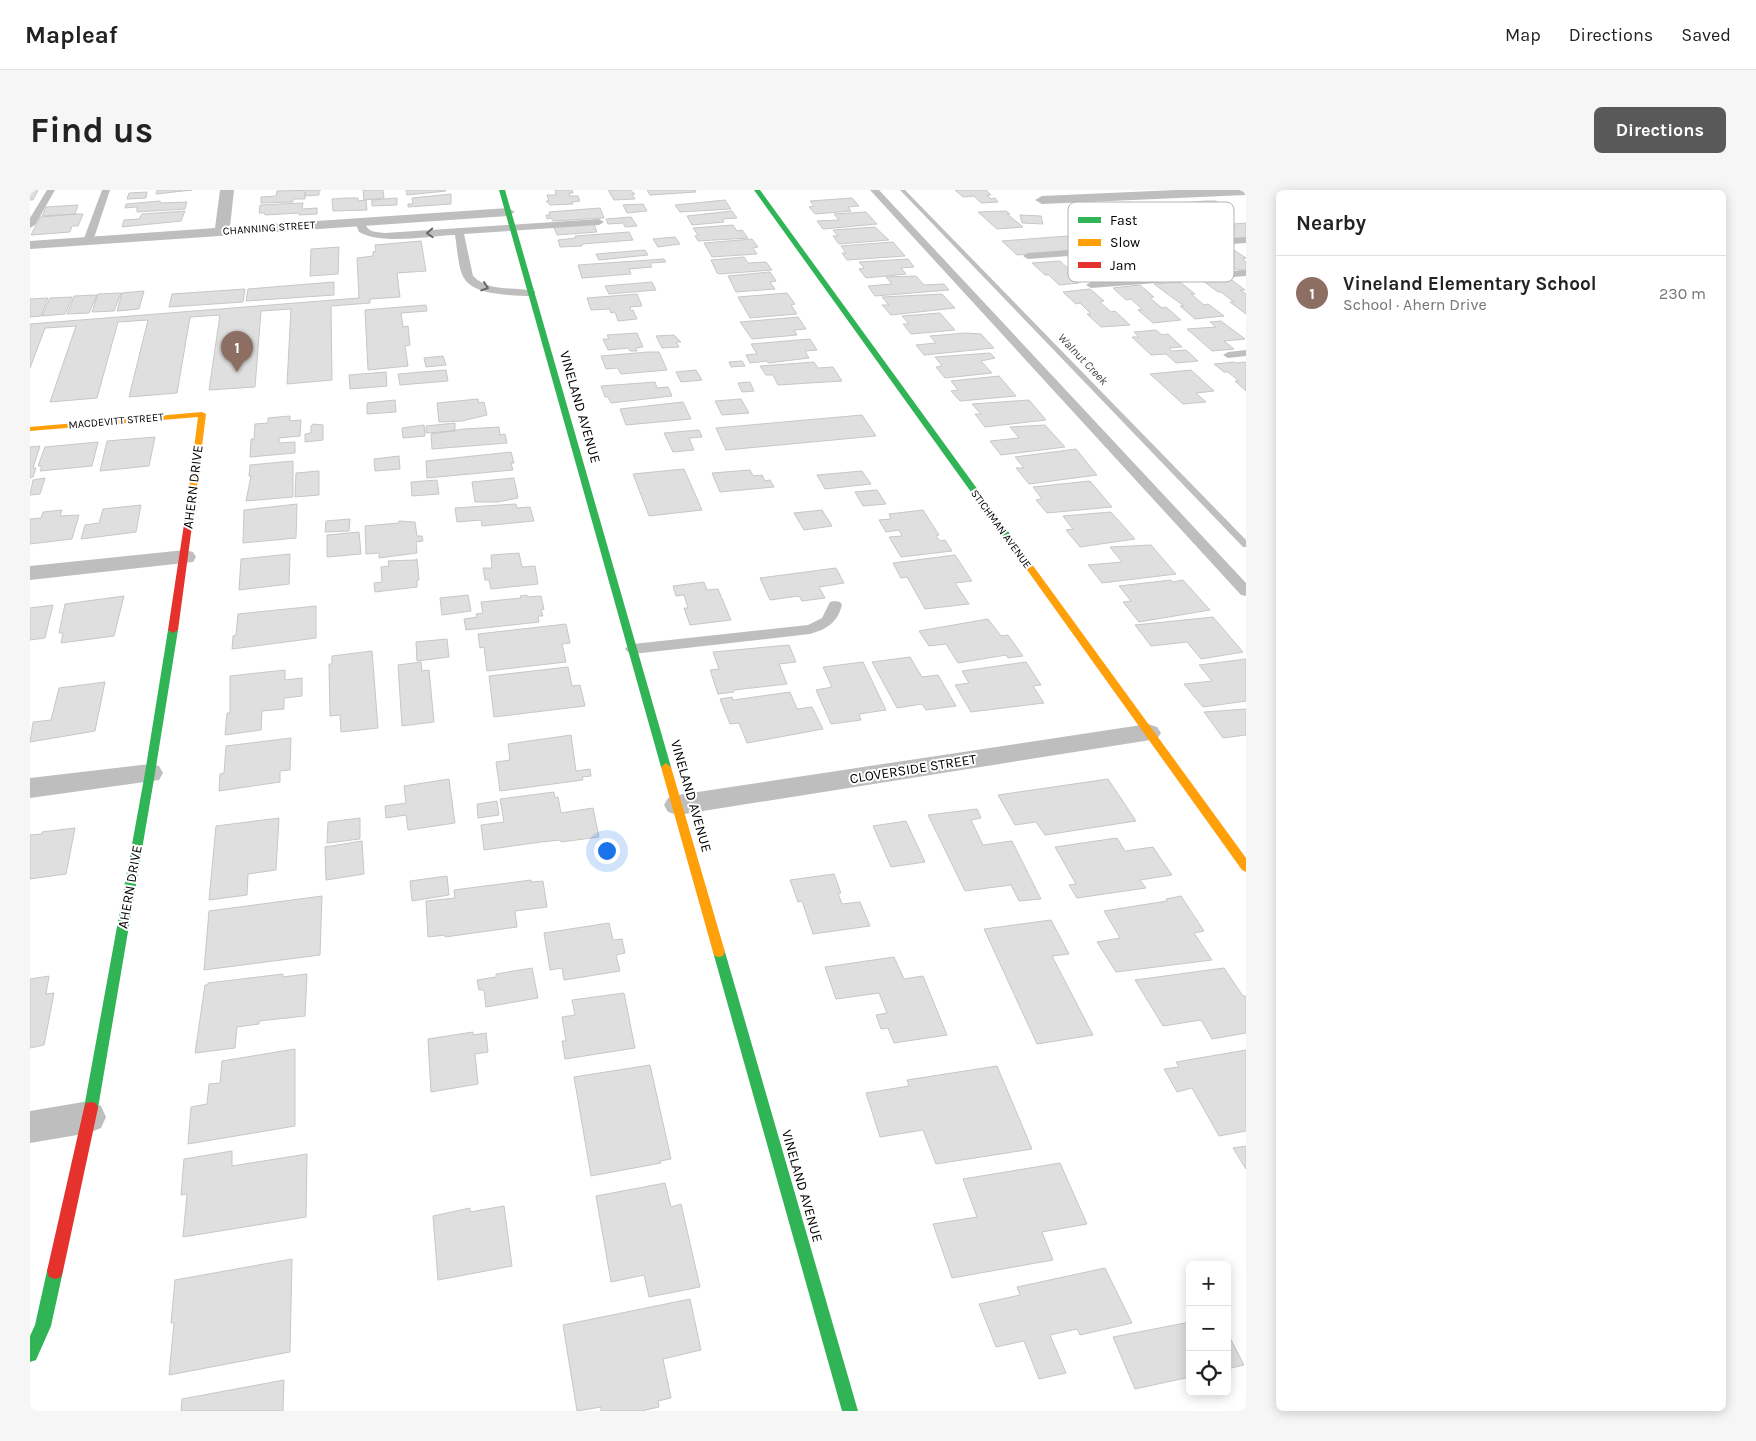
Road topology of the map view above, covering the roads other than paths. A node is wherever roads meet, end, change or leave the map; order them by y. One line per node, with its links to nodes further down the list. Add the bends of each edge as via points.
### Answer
1 (51, 190): 10 (lane)
2 (106, 190): 18 (lane)
3 (227, 190): 16 (street)
4 (502, 190): 11 (street, VINELAND AVENUE)
5 (757, 190): 34 (street, STICHMAN AVENUE)
6 (874, 190): 31 (lane)
7 (1244, 191): 8 (street)
8 (1042, 200)
9 (30, 202): 10 (lane)
10 (44, 202): 14 (lane)
11 (508, 212): 12 (street, CHANNING STREET); 15 (street, VINELAND AVENUE)
12 (360, 222): 16 (street, CHANNING STREET); 17 (lane, one-way to 12, via 385,236 367,233 362,230)
13 (599, 222): 15 (lane)
14 (30, 225)
15 (513, 228): 17 (lane); 24 (street, VINELAND AVENUE)
16 (222, 231): 18 (street, CHANNING STREET)
17 (459, 232): 24 (lane, one-way to 24, via 471,281 496,290)
18 (88, 241): 19 (street, CHANNING STREET)
19 (30, 245)
20 (1068, 253): 21 (lane)
21 (1028, 256)
22 (1130, 282): 23 (lane)
23 (1091, 285)
24 (531, 293): 33 (street, VINELAND AVENUE)
25 (1246, 353): 26 (lane)
26 (1228, 355)
27 (202, 414): 28 (street, MACDEVITT STREET); 29 (street, AHERN DRIVE)
28 (30, 429)
29 (185, 557): 30 (street); 35 (street, AHERN DRIVE)
30 (30, 573)
31 (1246, 592)
32 (835, 605): 33 (lane, via 832,617 810,629)
33 (633, 649): 37 (street, VINELAND AVENUE)
34 (1148, 733): 37 (street, CLOVERSIDE STREET); 38 (street, STICHMAN AVENUE)
35 (150, 773): 36 (street); 39 (street, AHERN DRIVE)
36 (30, 788)
37 (678, 805): 42 (street, VINELAND AVENUE)
38 (1246, 867)
39 (89, 1117): 40 (street); 41 (street, AHERN DRIVE, via 43,1326)
40 (30, 1127)
41 (30, 1354)
42 (850, 1411)

